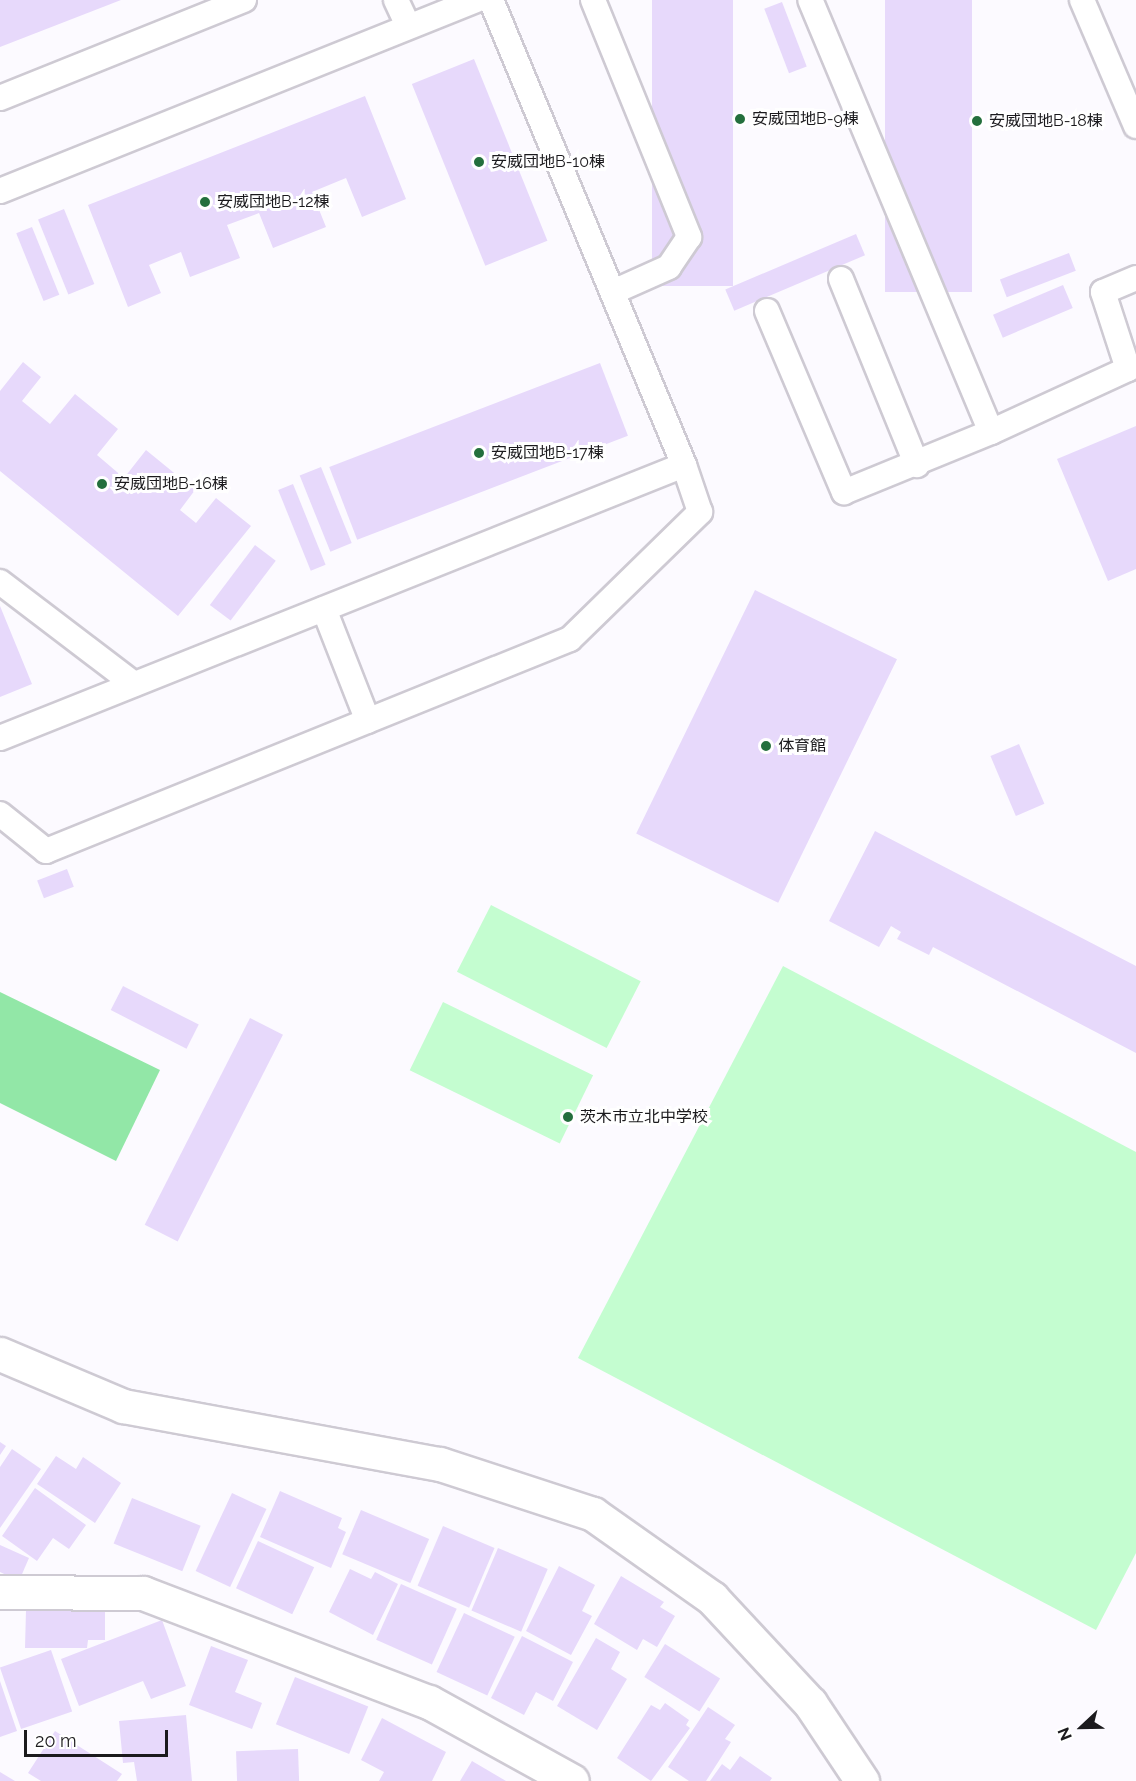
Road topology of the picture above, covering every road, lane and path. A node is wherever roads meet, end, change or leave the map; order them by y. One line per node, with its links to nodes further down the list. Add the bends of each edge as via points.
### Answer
1 (244, 0): 9 (lane)
2 (396, 0): 8 (lane)
3 (476, 0): 8 (lane)
4 (490, 0): 14 (lane)
5 (592, 0): 14 (lane, via 689,237 669,267)
6 (810, 0): 16 (lane)
7 (1082, 0): 10 (lane)
8 (408, 26): 11 (lane)
9 (0, 98)
10 (1136, 126)
11 (0, 191)
12 (1136, 278): 16 (lane, via 1103,292 1128,369)
13 (841, 279): 18 (lane)
14 (613, 292): 17 (lane)
15 (767, 312): 18 (lane, via 844,492)
16 (991, 432): 18 (lane)
17 (684, 465): 20 (lane); 22 (lane, via 700,512 570,639)
18 (917, 465)
19 (0, 582): 21 (lane)
20 (324, 609): 21 (lane); 22 (lane)
21 (135, 684): 23 (lane)
22 (368, 721): 24 (lane, via 46,850)
23 (0, 738)
24 (0, 814)
25 (0, 1354): 28 (street, via 123,1406 440,1464 593,1514 712,1598 810,1703)
26 (0, 1592): 27 (street, via 143,1593 429,1702)
27 (572, 1781)
28 (862, 1781)

